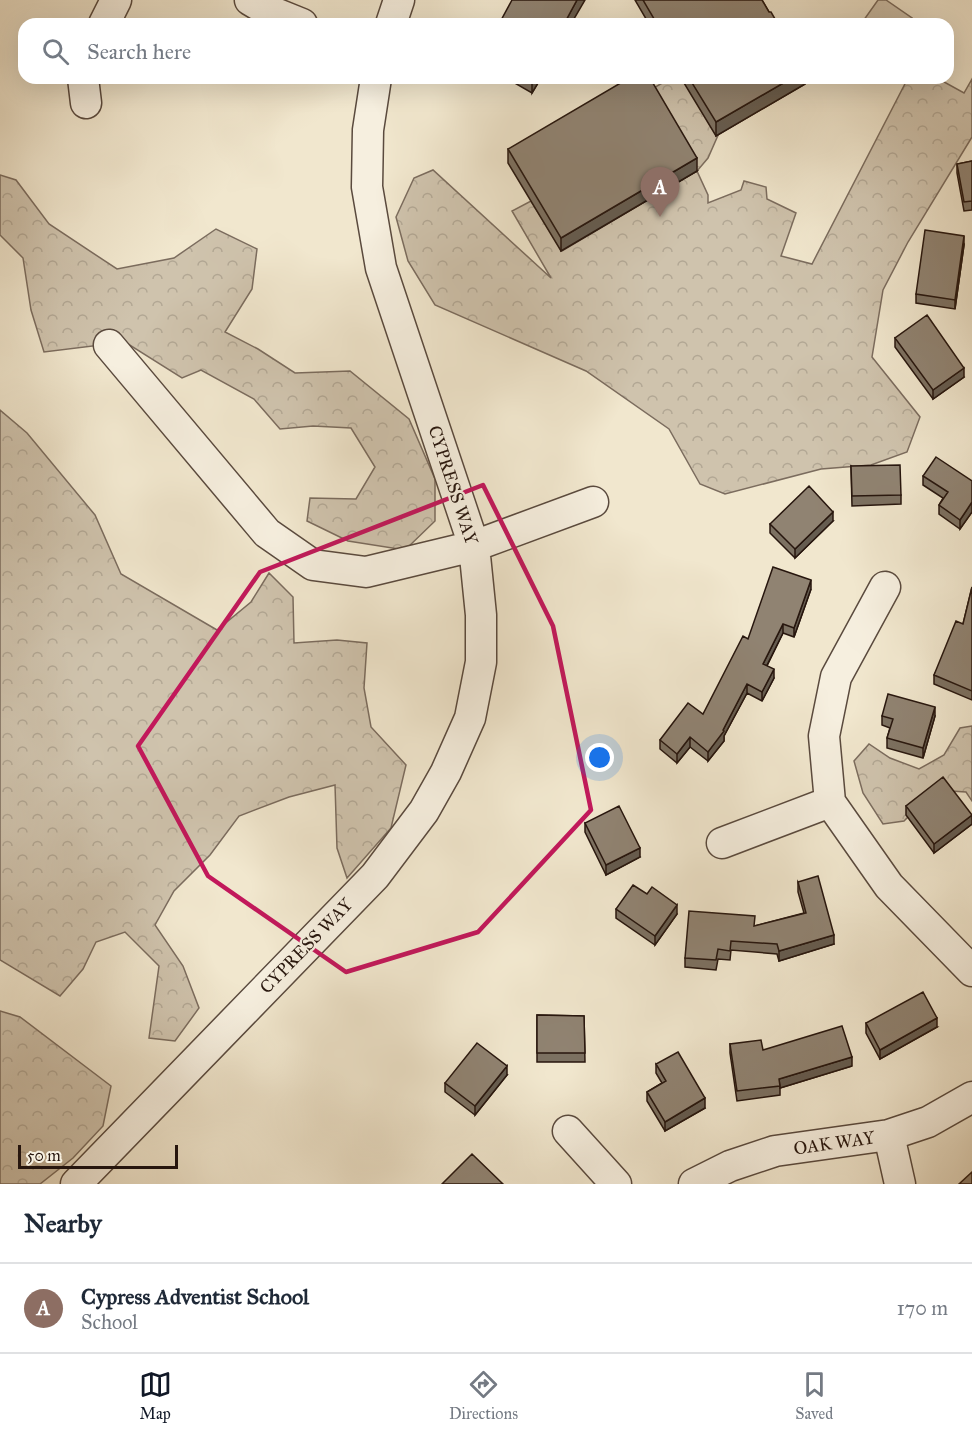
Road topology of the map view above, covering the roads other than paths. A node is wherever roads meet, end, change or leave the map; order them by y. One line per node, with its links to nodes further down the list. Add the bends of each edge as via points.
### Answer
1 (116, 0): 4 (street)
2 (250, 0): 5 (street)
3 (399, 0): 6 (street)
4 (107, 18)
5 (288, 18)
6 (393, 18)
7 (375, 84): 10 (street, CYPRESS WAY, via 368,130 367,187 381,268)
8 (109, 345): 10 (street, via 267,533 313,565 366,572)
9 (592, 502): 10 (street)
10 (474, 546): 18 (street, CYPRESS WAY, via 481,662 470,718 424,811 375,876)
11 (885, 587): 12 (street, via 836,677 824,736)
12 (830, 802): 13 (street); 14 (street, via 888,886)
13 (722, 843)
14 (972, 971)
15 (972, 1098): 17 (street, OAK WAY, via 928,1122)
16 (568, 1131): 19 (street)
17 (889, 1135): 20 (street, OAK WAY, via 775,1151 730,1166); 21 (street)
18 (76, 1184)
19 (616, 1184)
20 (694, 1184)
21 (900, 1184)

